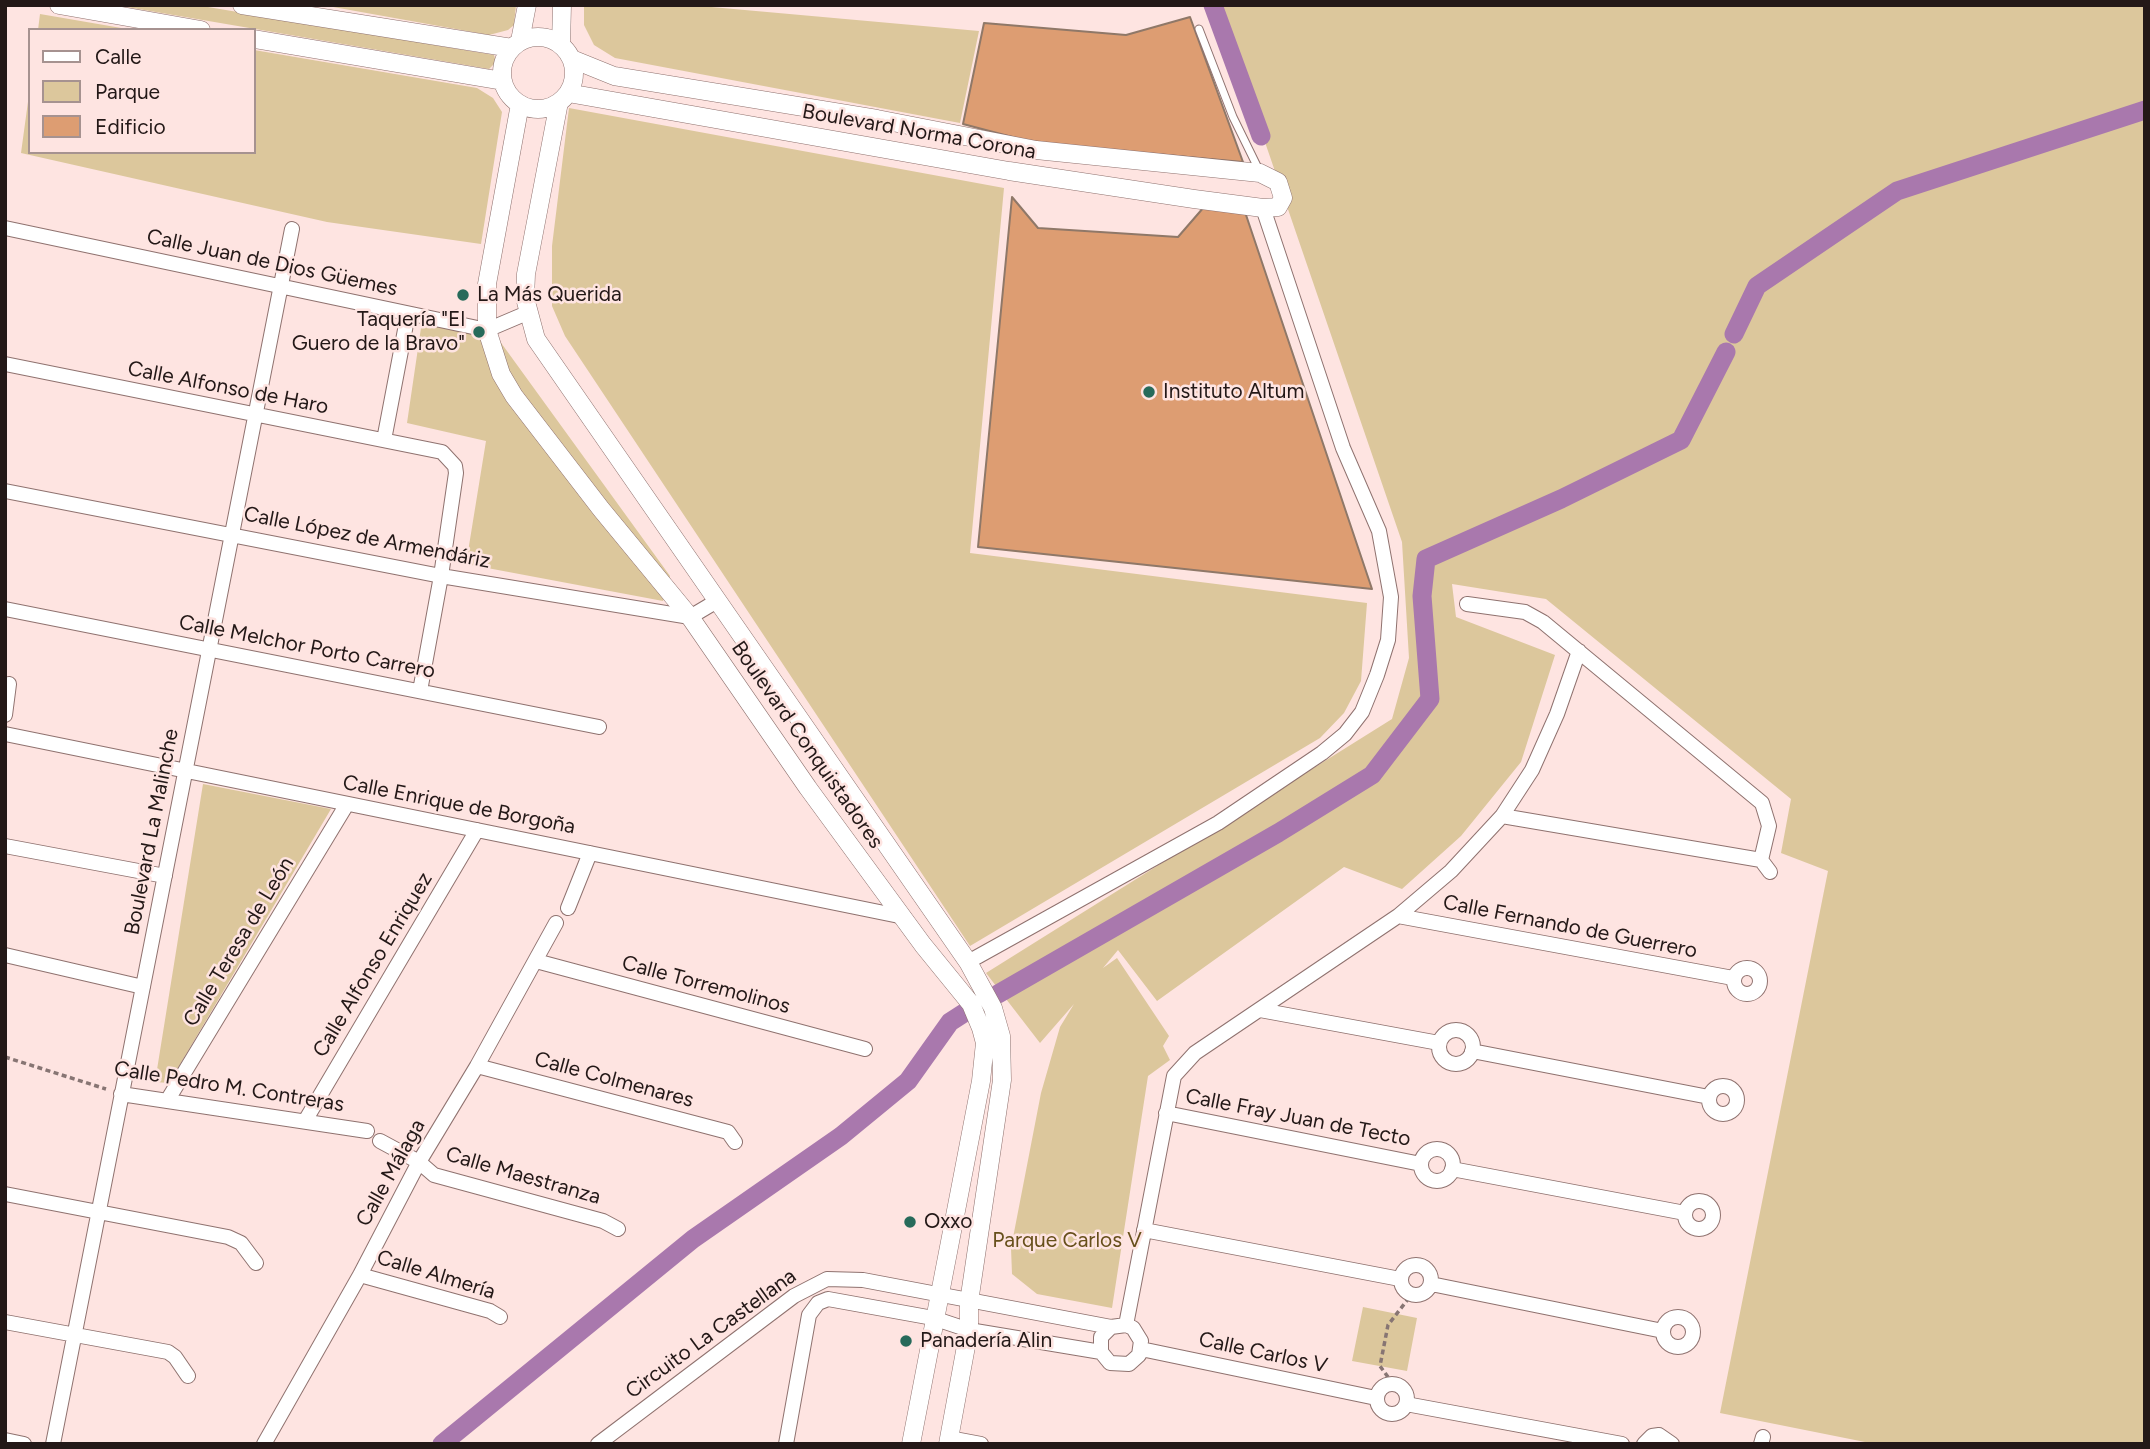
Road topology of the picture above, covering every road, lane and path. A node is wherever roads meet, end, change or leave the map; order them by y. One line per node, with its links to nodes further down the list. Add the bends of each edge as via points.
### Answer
1 (59, 5): 5 (street)
2 (242, 5): 8 (street)
3 (527, 5): 8 (street)
4 (562, 5): 9 (street)
5 (190, 28)
6 (1199, 29): 14 (lane)
7 (256, 39): 10 (street)
8 (516, 45): 9 (street, via 541,37); 10 (street, via 505,58)
9 (567, 52): 11 (street, via 575,76); 13 (street, Boulevard Norma Corona, via 614,76)
10 (503, 81): 12 (street)
11 (564, 98): 12 (street, via 540,109); 15 (street, Boulevard Norma Corona); 20 (street, Boulevard Conquistadores, via 526,274)
12 (520, 104): 22 (street, Boulevard Conquistadores, via 486,284)
13 (1036, 150): 14 (street, Boulevard Norma Corona); 15 (street)
14 (1260, 173): 16 (street, via 1272,177 1283,190 1281,205)
15 (1033, 175): 16 (street, Boulevard Norma Corona)
16 (1262, 208): 53 (street, via 1343,448 1378,531 1391,597 1388,640 1377,675 1362,712 1322,753 1218,823)
17 (5, 228): 19 (street, Calle Juan de Dios Güemes)
18 (292, 229): 19 (street, Boulevard La Malinche)
19 (281, 287): 21 (street, Calle Juan de Dios Güemes); 24 (street, Boulevard La Malinche)
20 (527, 313): 22 (street); 29 (street, Boulevard Conquistadores, via 548,358)
21 (408, 314): 22 (street, Calle Juan de Dios Güemes); 25 (street)
22 (487, 330): 32 (street, Boulevard Conquistadores, via 501,374 514,396)
23 (5, 365): 24 (street, Calle Alfonso de Haro)
24 (256, 414): 25 (street, Calle Alfonso de Haro); 27 (street, Boulevard La Malinche)
25 (384, 440): 28 (street, Calle Alfonso de Haro, via 442,452 455,466)
26 (5, 491): 27 (street, Calle López de Armendáriz)
27 (232, 533): 28 (street, Calle López de Armendáriz); 33 (street, Boulevard La Malinche)
28 (441, 576): 32 (street, Calle López de Armendáriz); 36 (street)
29 (717, 601): 32 (street); 53 (street, Boulevard Conquistadores)
30 (1466, 604): 34 (street, via 1525,612)
31 (5, 610): 33 (street, Calle Melchor Porto Carrero)
32 (690, 617): 49 (street, Boulevard Conquistadores)
33 (209, 648): 36 (street, Calle Melchor Porto Carrero); 40 (street, Boulevard La Malinche)
34 (1579, 651): 42 (street, via 1532,770); 42 (street, via 1762,803 1769,826 1766,866)
35 (9, 684): 37 (street)
36 (420, 691): 38 (street, Calle Melchor Porto Carrero)
37 (5, 715)
38 (599, 727)
39 (5, 734): 40 (street, Calle Enrique de Borgoña)
40 (185, 771): 41 (street, Calle Enrique de Borgoña); 46 (street, Boulevard La Malinche)
41 (348, 804): 43 (street, Calle Enrique de Borgoña); 64 (street, Calle Teresa de León)
42 (1502, 816): 48 (street, via 1451,871)
43 (477, 830): 45 (street, Calle Enrique de Borgoña); 66 (street, Calle Alfonso Enriquez)
44 (5, 846): 46 (street)
45 (590, 853): 47 (street); 49 (street, Calle Enrique de Borgoña)
46 (164, 876): 55 (street, Boulevard La Malinche)
47 (568, 908)
48 (1398, 916): 54 (street, Calle Fernando de Guerrero); 56 (street)
49 (904, 917): 84 (street, Boulevard Conquistadores, via 971,1003 985,1043)
50 (556, 923): 52 (street, Calle Málaga)
51 (5, 955): 55 (street)
52 (536, 961): 58 (street, Calle Torremolinos); 61 (street, Calle Málaga)
53 (968, 962): 85 (street, Boulevard Conquistadores, via 993,1008 1001,1036 1002,1080)
54 (1734, 978)
55 (143, 987): 62 (street, Boulevard La Malinche)
56 (1260, 1010): 57 (street); 65 (street, via 1182,1064 1174,1076)
57 (1439, 1044): 59 (street, via 1444,1059 1455,1064 1466,1060); 59 (street, via 1446,1032 1459,1030 1470,1037)
58 (865, 1049)
59 (1472, 1051): 63 (street)
60 (5, 1057): 62 (path, Calle Pedro M. Contreras)
61 (477, 1066): 69 (street, Calle Colmenares, via 728,1132); 70 (street, Calle Málaga)
62 (121, 1094): 64 (street, Calle Pedro M. Contreras); 74 (street, Boulevard La Malinche)
63 (1709, 1097)
64 (167, 1101): 66 (street, Calle Pedro M. Contreras)
65 (1166, 1113): 71 (street, Calle Fray Juan de Tecto); 77 (street)
66 (305, 1121): 67 (street, Calle Pedro M. Contreras)
67 (368, 1131)
68 (380, 1141): 70 (street, Calle Maestranza)
69 (735, 1142)
70 (419, 1162): 76 (street, Calle Maestranza, via 434,1175 603,1220); 79 (street, Calle Málaga)
71 (1421, 1164): 72 (street, via 1424,1175 1433,1180 1445,1179); 72 (street, via 1426,1153 1439,1149 1449,1154)
72 (1452, 1169): 75 (street)
73 (5, 1194): 74 (street)
74 (98, 1213): 78 (street, via 228,1237 241,1243); 94 (street, Boulevard La Malinche)
75 (1685, 1213)
76 (618, 1229)
77 (1144, 1230): 80 (street); 90 (street)
78 (256, 1263)
79 (360, 1275): 87 (street, Calle Almería); 105 (street, Calle Málaga)
80 (1401, 1279): 81 (street, via 1405,1268 1418,1264 1430,1273); 83 (street)
81 (1431, 1284): 83 (street, via 1424,1293); 93 (street)
82 (809, 1286): 84 (street, Circuito La Castellana, via 842,1278); 86 (street); 106 (street, Circuito La Castellana)
83 (1412, 1294): 98 (path, via 1388,1325 1380,1366)
84 (938, 1295): 85 (street, Circuito La Castellana); 88 (street, Boulevard Conquistadores)
85 (969, 1302): 91 (street); 92 (street, Boulevard Conquistadores)
86 (818, 1303): 88 (street, Circuito La Castellana, via 842,1299); 107 (street, Circuito La Castellana, via 809,1315)
87 (500, 1317)
88 (933, 1318): 92 (street, Circuito La Castellana); 108 (street, Boulevard Conquistadores)
89 (5, 1322): 94 (street)
90 (1126, 1325): 91 (street); 95 (street, via 1139,1334)
91 (1111, 1327): 96 (street, via 1101,1337)
92 (969, 1330): 96 (street); 102 (street, Boulevard Conquistadores)
93 (1663, 1331)
94 (74, 1336): 97 (street, via 168,1352); 104 (street, Boulevard La Malinche)
95 (1141, 1349): 96 (street, via 1135,1360 1123,1365 1110,1363); 99 (street, Calle Carlos V)
96 (1101, 1352)
97 (188, 1376)
98 (1393, 1384): 99 (street, via 1381,1388); 100 (street, via 1403,1389)
99 (1376, 1398): 100 (street, via 1379,1409 1387,1414 1399,1413)
100 (1406, 1404): 110 (street)
101 (5, 1440): 103 (street)
102 (949, 1441): 109 (street)
103 (24, 1444)
104 (52, 1444)
105 (264, 1444)
106 (598, 1444)
107 (786, 1444)
108 (911, 1444)
109 (981, 1444)
110 (1622, 1444)
111 (1644, 1444): 112 (street, via 1659,1434)
112 (1672, 1444)

